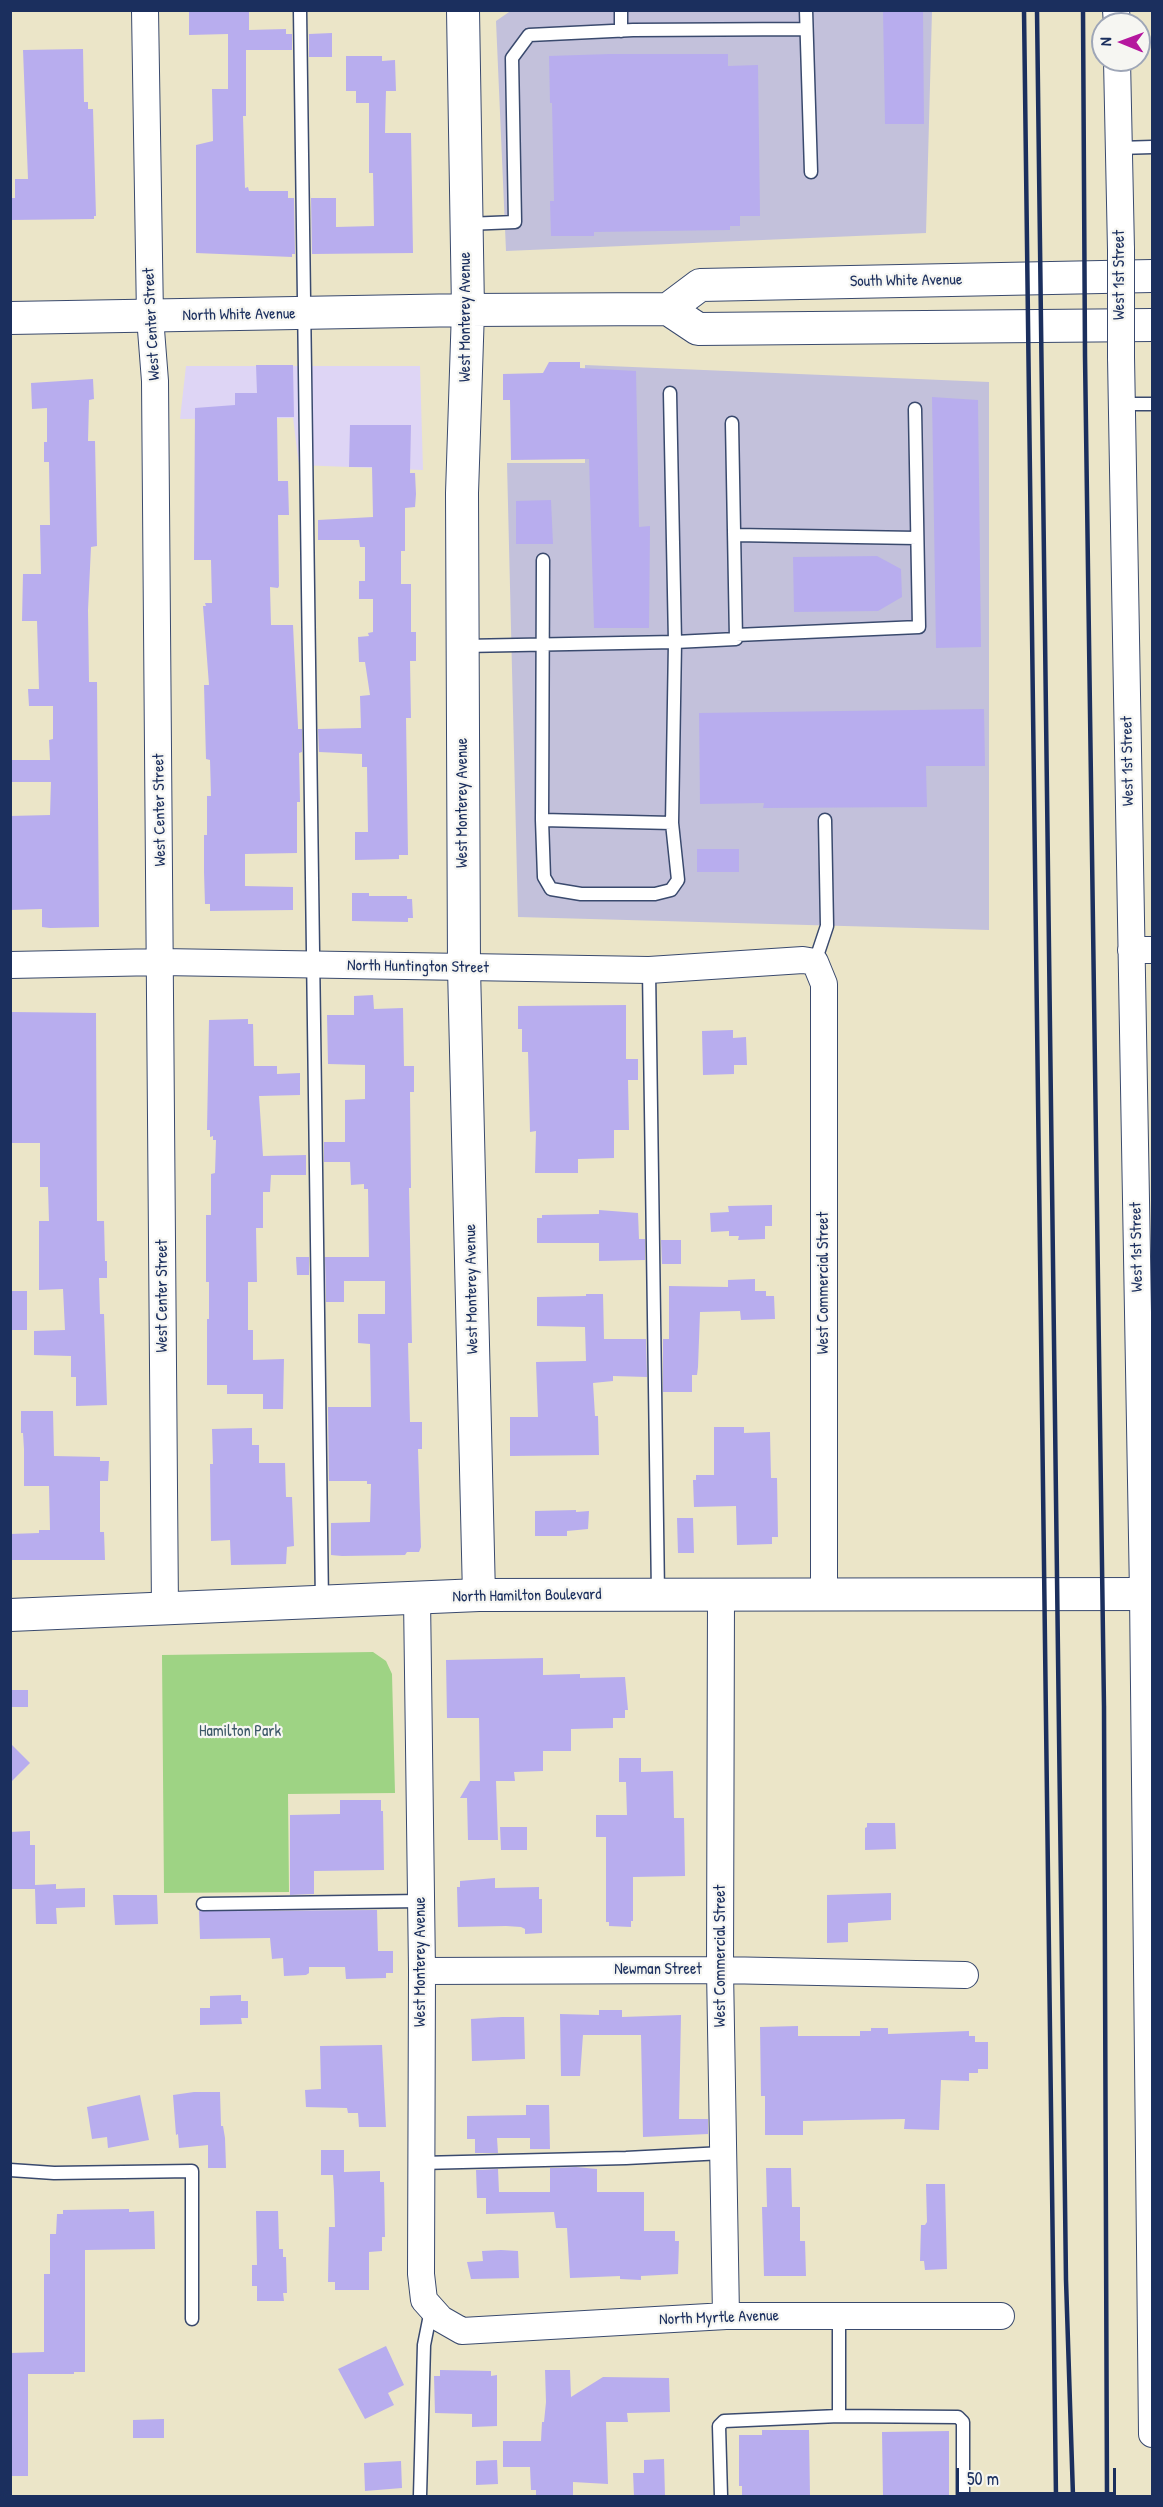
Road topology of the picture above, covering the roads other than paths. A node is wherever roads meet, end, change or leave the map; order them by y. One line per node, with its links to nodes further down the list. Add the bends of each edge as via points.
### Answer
1 (146, 10): 17 (street, West Center Street)
2 (300, 10): 16 (lane)
3 (463, 10): 12 (street, West Monterey Avenue)
4 (621, 10): 7 (lane)
5 (806, 10): 6 (lane)
6 (806, 29): 7 (lane); 11 (lane)
7 (621, 32): 12 (lane, via 529,35 512,58 515,222)
8 (1117, 72): 10 (street, West 1st Street)
9 (1152, 147): 10 (lane)
10 (1119, 148): 21 (street, West 1st Street, bridge)
11 (811, 172)
12 (466, 224): 15 (street, West Monterey Avenue)
13 (1152, 276): 14 (street, South White Avenue, via 700,285)
14 (668, 309): 15 (street); 19 (street, via 698,329)
15 (468, 310): 16 (street, North White Avenue); 31 (street, West Monterey Avenue, via 462,493)
16 (304, 313): 17 (street, North White Avenue); 38 (lane)
17 (150, 317): 18 (street, North White Avenue); 36 (street, West Center Street, via 155,381)
18 (10, 318)
19 (1152, 325)
20 (670, 393): 29 (lane)
21 (1122, 404): 22 (lane); 35 (street, West 1st Street)
22 (1152, 404)
23 (915, 409): 26 (lane)
24 (732, 423): 25 (lane)
25 (734, 535): 26 (lane); 28 (lane)
26 (917, 538): 28 (lane, via 919,627)
27 (543, 560): 30 (lane)
28 (736, 635): 29 (lane, via 736,639)
29 (675, 642): 30 (lane); 34 (lane)
30 (542, 644): 31 (lane); 32 (lane)
31 (463, 646): 40 (street, West Monterey Avenue)
32 (542, 820): 34 (lane); 34 (lane, via 544,877 551,889 581,894 655,894 671,890 678,880)
33 (825, 820): 39 (lane, via 827,926)
34 (672, 824)
35 (1142, 950): 42 (street, West 1st Street)
36 (161, 962): 37 (street, North Huntington Street); 38 (street, North Huntington Street); 50 (street, West Center Street)
37 (10, 965)
38 (314, 965): 40 (street, North Huntington Street); 49 (lane)
39 (817, 967): 41 (street, North Huntington Street, via 803,960); 47 (street, West Commercial Street, via 824,984)
40 (464, 968): 41 (street, North Huntington Street); 44 (street, West Monterey Avenue)
41 (649, 970): 45 (lane)
42 (1145, 1307): 43 (street, West 1st Street)
43 (1148, 1594): 47 (street, North Hamilton Boulevard); 60 (street, West 1st Street)
44 (479, 1595): 45 (street, North Hamilton Boulevard); 48 (street, North Hamilton Boulevard)
45 (658, 1595): 46 (street, North Hamilton Boulevard)
46 (721, 1595): 47 (street, North Hamilton Boulevard); 54 (street, West Commercial Street)
47 (824, 1595)
48 (417, 1598): 49 (street, North Hamilton Boulevard); 52 (street, West Monterey Avenue)
49 (322, 1603): 50 (street, North Hamilton Boulevard)
50 (165, 1610): 51 (street, North Hamilton Boulevard)
51 (10, 1615)
52 (421, 1901): 53 (lane); 55 (street, West Monterey Avenue)
53 (203, 1904)
54 (720, 1970): 55 (street, Newman Street); 56 (street, Newman Street); 57 (street, West Commercial Street)
55 (422, 1971): 58 (street, West Monterey Avenue)
56 (965, 1975)
57 (723, 2153): 58 (lane); 62 (street, West Commercial Street)
58 (421, 2163): 61 (street, West Monterey Avenue, via 421,2274 424,2300)
59 (10, 2170): 65 (lane, via 192,2171)
60 (1151, 2249): 67 (street, West 1st Street)
61 (436, 2314): 62 (street, North Myrtle Avenue, via 462,2331); 68 (lane, via 424,2345)
62 (726, 2316): 63 (street, North Myrtle Avenue)
63 (839, 2316): 64 (street, North Myrtle Avenue); 66 (lane)
64 (1001, 2316)
65 (192, 2319)
66 (839, 2416): 69 (lane, via 724,2421 719,2426); 70 (lane, via 958,2417 963,2422)
67 (1152, 2434)
68 (420, 2496)
69 (721, 2496)
70 (963, 2496)

